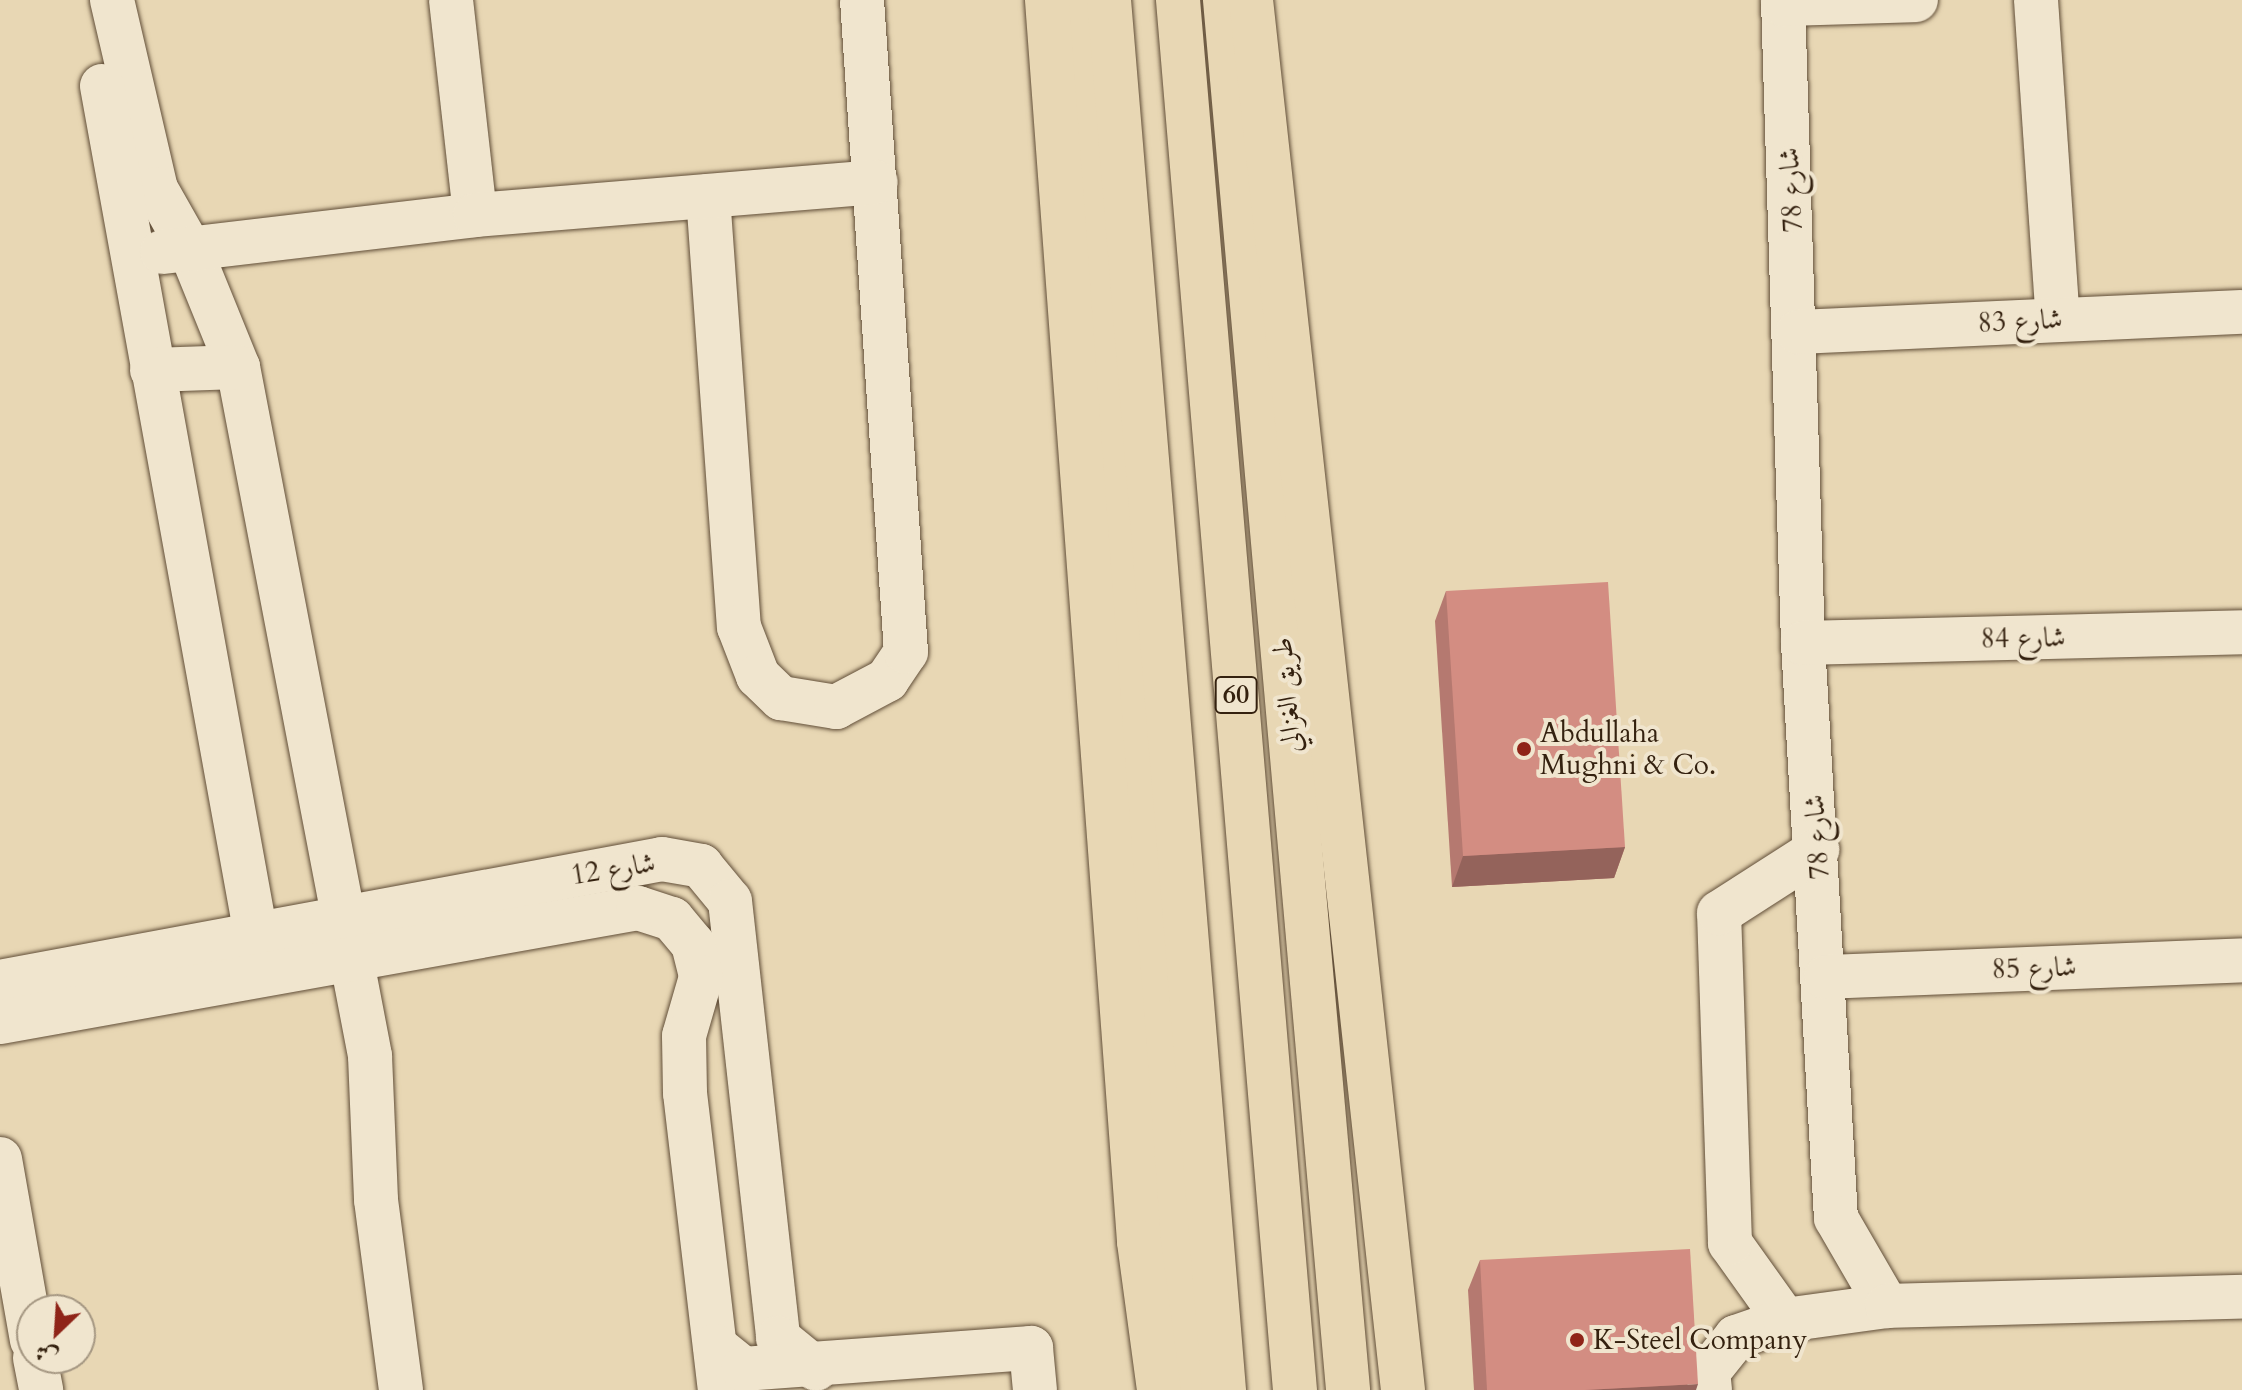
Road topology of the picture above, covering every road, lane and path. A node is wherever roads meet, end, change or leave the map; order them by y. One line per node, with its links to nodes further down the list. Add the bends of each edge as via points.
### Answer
1 (84, 0): 18 (street)
2 (112, 0): 17 (street, via 156,189)
3 (451, 0): 16 (street)
4 (862, 0): 14 (street)
5 (1047, 0): 44 (main road, via 1139,1242)
6 (1084, 0): 45 (main road)
7 (1109, 0): 46 (main road)
8 (1178, 0): 47 (main road, طريق الغزالي / 60)
9 (1225, 0): 48 (main road, طريق الغزالي)
10 (1251, 0): 49 (main road)
11 (1916, 0): 13 (street)
12 (2036, 0): 20 (street)
13 (1783, 2): 21 (street, شارع 78)
14 (876, 182): 15 (street); 15 (street, via 906,652 887,680 836,707 781,698 758,676 739,627)
15 (708, 196): 16 (street)
16 (475, 215): 17 (street)
17 (190, 249): 18 (street); 22 (street)
18 (132, 255): 23 (street)
19 (2242, 312): 20 (street, شارع 83)
20 (2058, 319): 21 (street, شارع 83)
21 (1798, 332): 25 (street, شارع 78)
22 (238, 367): 23 (street); 27 (street)
23 (152, 370): 28 (street)
24 (2242, 632): 25 (street, شارع 84)
25 (1803, 643): 26 (street, شارع 78)
26 (1817, 850): 31 (street, شارع 78); 38 (street, via 1719,913 1730,1243)
27 (346, 915): 28 (street, شارع 12); 29 (street); 40 (street, شارع 12, via 662,859 701,866 718,879 730,901 778,1338)
28 (259, 954): 29 (street, شارع 12); 32 (street, شارع 12); 33 (street, شارع 12)
29 (352, 959): 39 (street, شارع 12, via 638,908 672,919 693,944 701,977 684,1036 685,1093); 41 (street, via 370,1056 376,1200)
30 (2242, 960): 31 (street, شارع 85)
31 (1826, 977): 37 (street, شارع 78, via 1836,1218)
32 (0, 982)
33 (0, 1022)
34 (0, 1159): 35 (street)
35 (24, 1294)
36 (2242, 1297): 37 (street)
37 (1887, 1306): 38 (street)
38 (1785, 1320): 50 (street, via 1736,1337 1708,1372)
39 (715, 1346): 40 (street, via 743,1369); 42 (street, شارع 12)
40 (816, 1369): 43 (street, via 1031,1348)
41 (401, 1390)
42 (720, 1390)
43 (1035, 1390)
44 (1159, 1390)
45 (1194, 1390)
46 (1224, 1390)
47 (1295, 1390)
48 (1348, 1390)
49 (1403, 1390)
50 (1710, 1390)

